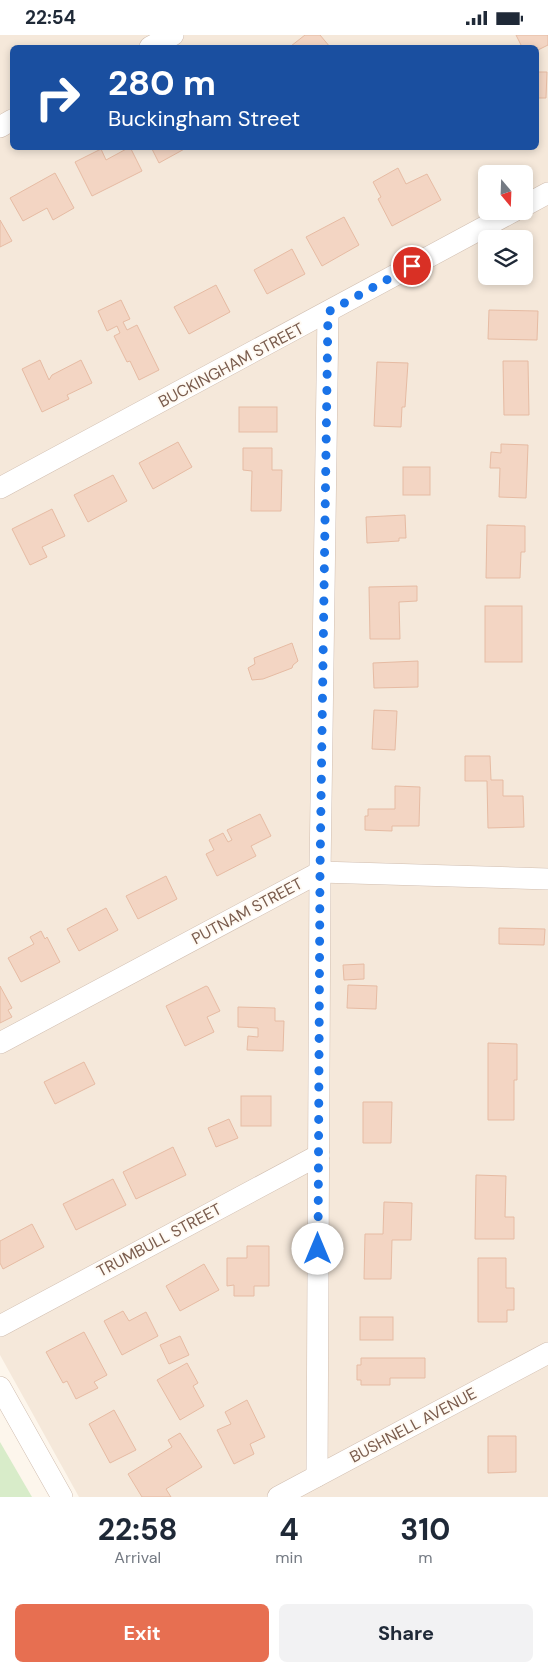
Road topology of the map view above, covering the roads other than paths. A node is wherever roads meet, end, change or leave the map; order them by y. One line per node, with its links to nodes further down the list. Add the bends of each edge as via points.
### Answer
1 (173, 35): 2 (street)
2 (154, 45)
3 (548, 193): 4 (street)
4 (533, 201)
5 (497, 220): 6 (street, BUCKINGHAM STREET)
6 (328, 312): 7 (street, BUCKINGHAM STREET); 8 (street)
7 (0, 488)
8 (320, 872): 9 (street, PUTNAM STREET); 10 (street, PUTNAM STREET); 11 (street)
9 (548, 879)
10 (0, 1043)
11 (319, 1155): 12 (street, TRUMBULL STREET); 15 (street)
12 (0, 1326)
13 (548, 1353): 15 (street, BUSHNELL AVENUE)
14 (0, 1387): 16 (street)
15 (317, 1476): 17 (street, BUSHNELL AVENUE)
16 (62, 1497)
17 (278, 1497)

